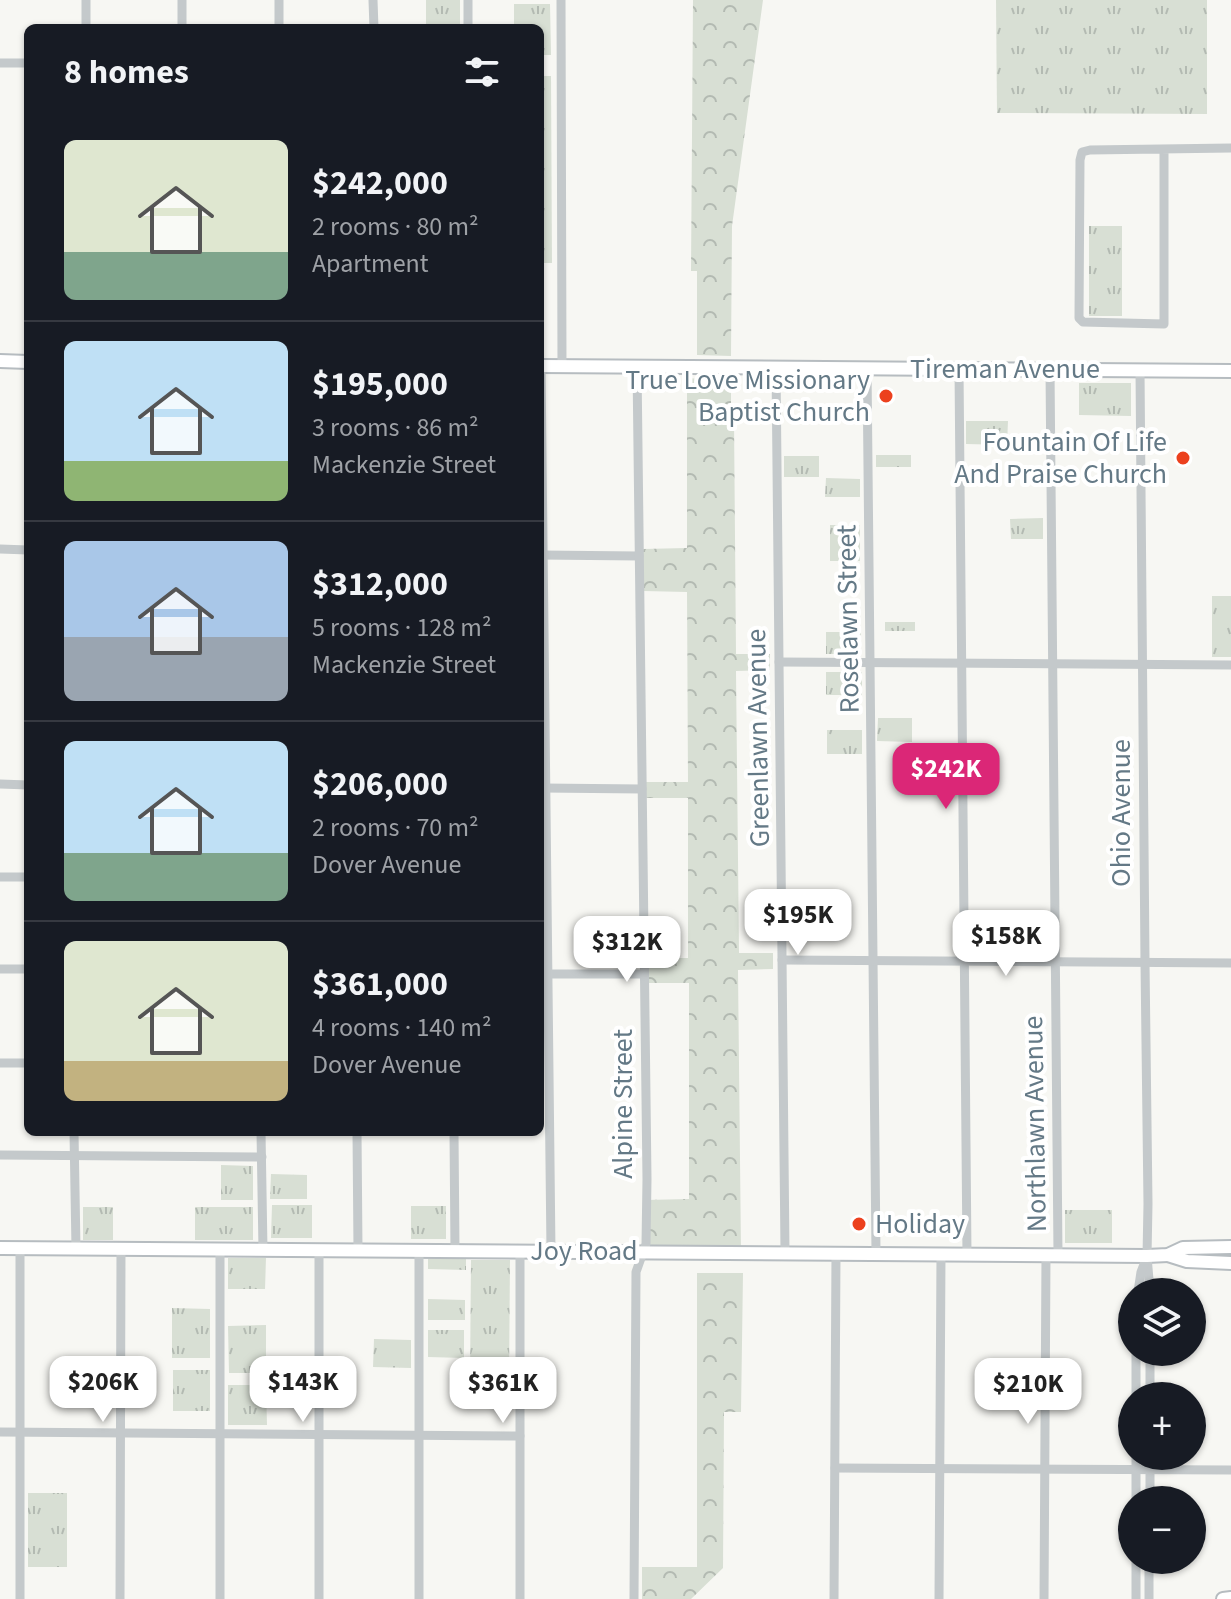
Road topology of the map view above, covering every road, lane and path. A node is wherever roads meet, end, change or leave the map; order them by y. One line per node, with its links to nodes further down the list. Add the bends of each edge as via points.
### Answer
1 (86, 0): 7 (street)
2 (182, 0): 8 (street)
3 (279, 0): 9 (street)
4 (373, 0): 10 (street)
5 (468, 0): 11 (street)
6 (561, 0): 19 (street)
7 (86, 24)
8 (182, 24)
9 (279, 24)
10 (374, 24)
11 (468, 24)
12 (0, 63): 13 (street)
13 (24, 63)
14 (1231, 148): 15 (street)
15 (1164, 150): 15 (street, via 1164,324 1080,321 1082,152)
16 (0, 361): 17 (street)
17 (24, 362)
18 (544, 366): 19 (street, Tireman Avenue)
19 (562, 366): 20 (street, Tireman Avenue)
20 (637, 367): 21 (street, Tireman Avenue); 30 (street, Alpine Street)
21 (776, 368): 22 (street, Tireman Avenue); 31 (street, Greenlawn Avenue)
22 (867, 368): 23 (street, Tireman Avenue); 32 (street, Roselawn Street)
23 (959, 369): 24 (street, Tireman Avenue); 33 (street)
24 (1050, 370): 25 (street, Tireman Avenue); 34 (street, Northlawn Avenue)
25 (1140, 370): 26 (street, Tireman Avenue); 35 (street, Ohio Avenue)
26 (1231, 371)
27 (0, 549): 28 (street)
28 (24, 550)
29 (544, 555): 30 (street)
30 (639, 556): 40 (street, Alpine Street)
31 (779, 662): 32 (street); 43 (street, Greenlawn Avenue)
32 (870, 663): 33 (street); 44 (street, Roselawn Street)
33 (961, 663): 34 (street); 45 (street)
34 (1053, 664): 35 (street); 46 (street, Northlawn Avenue)
35 (1142, 664): 36 (street); 47 (street, Ohio Avenue)
36 (1231, 665)
37 (0, 784): 38 (street)
38 (24, 785)
39 (544, 788): 40 (street)
40 (642, 789): 52 (street, Alpine Street)
41 (0, 877): 42 (street)
42 (24, 877)
43 (782, 960): 44 (street); 76 (street, Greenlawn Avenue)
44 (873, 961): 45 (street); 78 (street, Roselawn Street)
45 (964, 961): 46 (street); 80 (street)
46 (1056, 962): 47 (street); 81 (street, Northlawn Avenue)
47 (1145, 962): 48 (street); 83 (street, Ohio Avenue)
48 (1231, 963)
49 (0, 969): 50 (street)
50 (24, 969)
51 (544, 974): 52 (street); 74 (street)
52 (644, 974): 75 (street, Alpine Street, via 647,1179)
53 (0, 1063): 54 (street)
54 (24, 1063)
55 (74, 1136): 60 (street)
56 (261, 1136): 61 (street)
57 (357, 1136): 70 (street)
58 (454, 1136): 72 (street)
59 (0, 1155): 60 (street)
60 (75, 1156): 61 (street); 65 (street)
61 (262, 1157): 68 (street)
62 (1231, 1247): 82 (street, Joy Road, via 1183,1248)
63 (0, 1248): 64 (street, Joy Road)
64 (20, 1248): 65 (street, Joy Road); 88 (street)
65 (76, 1249): 66 (street, Joy Road)
66 (121, 1249): 67 (street, Joy Road); 89 (street)
67 (220, 1249): 68 (street, Joy Road); 90 (street)
68 (263, 1250): 69 (street, Joy Road)
69 (319, 1250): 70 (street, Joy Road); 91 (street)
70 (358, 1250): 71 (street, Joy Road)
71 (419, 1250): 72 (street, Joy Road); 92 (street)
72 (455, 1251): 73 (street, Joy Road)
73 (520, 1251): 74 (street, Joy Road); 93 (street)
74 (551, 1251): 75 (street, Joy Road)
75 (642, 1252): 76 (street, Joy Road); 109 (street, Alpine Street, via 636,1272)
76 (785, 1252): 77 (street, Joy Road)
77 (836, 1253): 78 (street, Joy Road); 94 (street)
78 (876, 1253): 79 (street, Joy Road)
79 (941, 1254): 80 (street, Joy Road); 95 (street)
80 (967, 1254): 81 (street, Joy Road)
81 (1052, 1254): 83 (street, Joy Road); 96 (street, Northlawn Avenue)
82 (1168, 1255): 83 (street, Joy Road); 84 (street, Joy Road)
83 (1147, 1256): 85 (street, Ohio Avenue); 86 (street, Ohio Avenue)
84 (1231, 1263)
85 (1140, 1278)
86 (1149, 1278)
87 (0, 1432): 88 (street)
88 (20, 1432): 89 (street); 103 (street)
89 (120, 1433): 90 (street); 104 (street)
90 (220, 1434): 91 (street); 105 (street)
91 (319, 1434): 92 (street); 106 (street)
92 (419, 1435): 93 (street); 107 (street)
93 (520, 1436): 108 (street)
94 (835, 1468): 95 (street); 110 (street)
95 (940, 1468): 96 (street); 111 (street)
96 (1045, 1469): 97 (street); 112 (street, Northlawn Avenue)
97 (1118, 1469)
98 (1206, 1470): 99 (street)
99 (1231, 1470)
100 (1136, 1574): 113 (street)
101 (1149, 1574): 114 (street)
102 (1231, 1598): 115 (street)
103 (20, 1599)
104 (120, 1599)
105 (220, 1599)
106 (319, 1599)
107 (419, 1599)
108 (520, 1599)
109 (634, 1599)
110 (834, 1599)
111 (939, 1599)
112 (1044, 1599)
113 (1136, 1599)
114 (1149, 1599)
115 (1223, 1599)

